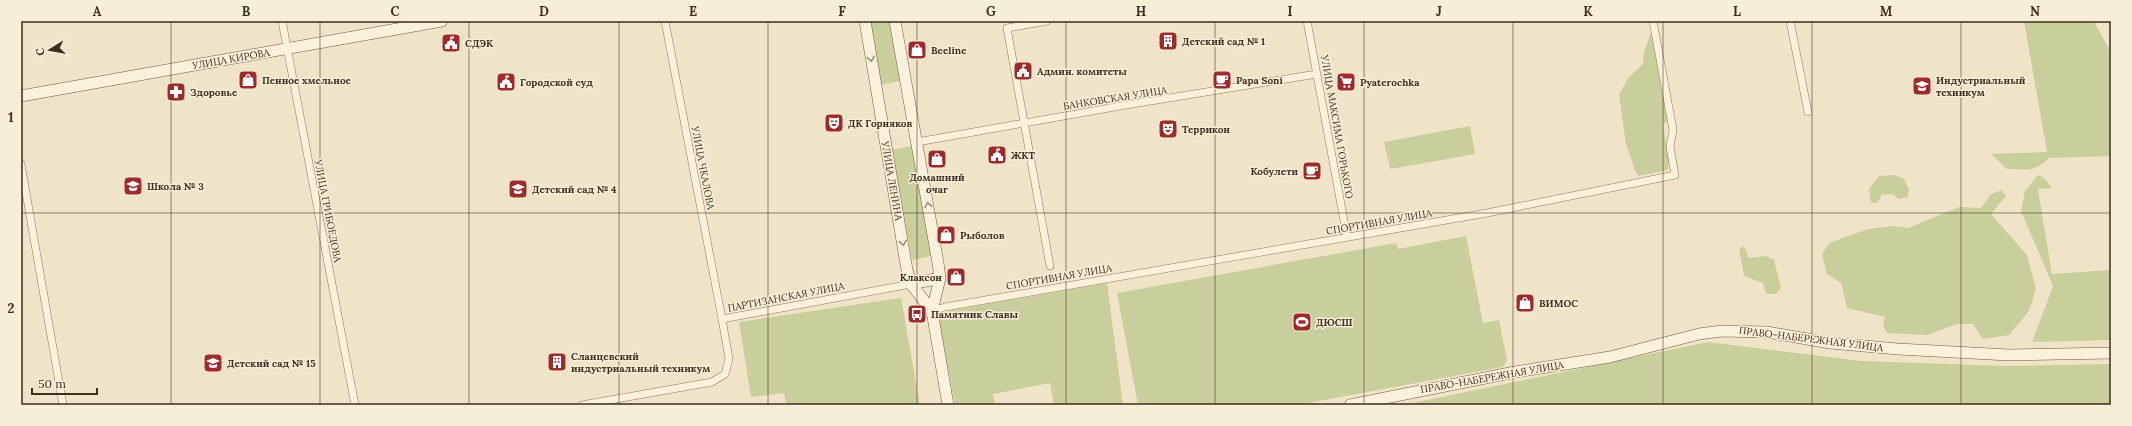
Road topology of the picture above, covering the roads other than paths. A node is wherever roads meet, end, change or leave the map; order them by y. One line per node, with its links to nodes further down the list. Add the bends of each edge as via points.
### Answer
1 (282, 21): 10 (street, УЛИЦА ГРИБОЕДОВА)
2 (442, 21): 10 (street, УЛИЦА КИРОВА)
3 (665, 21): 22 (street, УЛИЦА ЧКАЛОВА)
4 (865, 21): 20 (street, УЛИЦА ЛЕНИНА, one-way to 20)
5 (895, 21): 15 (street)
6 (1047, 21): 14 (street, via 1007,28)
7 (1307, 21): 11 (street, УЛИЦА МАКСИМА ГОРЬКОГО)
8 (1653, 21): 17 (street, СПОРТИВНАЯ УЛИЦА, via 1673,130 1670,147 1675,175 1487,213)
9 (1790, 21): 13 (street)
10 (287, 49): 12 (street, УЛИЦА КИРОВА); 25 (street, УЛИЦА ГРИБОЕДОВА)
11 (1317, 74): 14 (street, БАНКОВСКАЯ УЛИЦА); 17 (street, УЛИЦА МАКСИМА ГОРЬКОГО)
12 (21, 96)
13 (1808, 112)
14 (1024, 123): 15 (street, БАНКОВСКАЯ УЛИЦА); 18 (street)
15 (917, 142): 19 (street, one-way to 15)
16 (21, 164): 24 (street)
17 (1347, 237): 21 (street, СПОРТИВНАЯ УЛИЦА)
18 (1050, 266)
19 (940, 278): 20 (street); 21 (street)
20 (911, 284): 21 (street, УЛИЦА ЛЕНИНА); 22 (street, ПАРТИЗАНСКАЯ УЛИЦА)
21 (932, 311): 27 (street)
22 (722, 319): 26 (street, ПАРТИЗАНСКАЯ УЛИЦА, via 730,359 725,374 712,382)
23 (2111, 353): 28 (street, ПРАВО-НАБЕРЕЖНАЯ УЛИЦА, via 2009,355 1898,349 1830,343 1767,332 1721,330 1610,357 1515,372)
24 (63, 405)
25 (355, 405)
26 (582, 405)
27 (948, 405)
28 (1350, 405)

